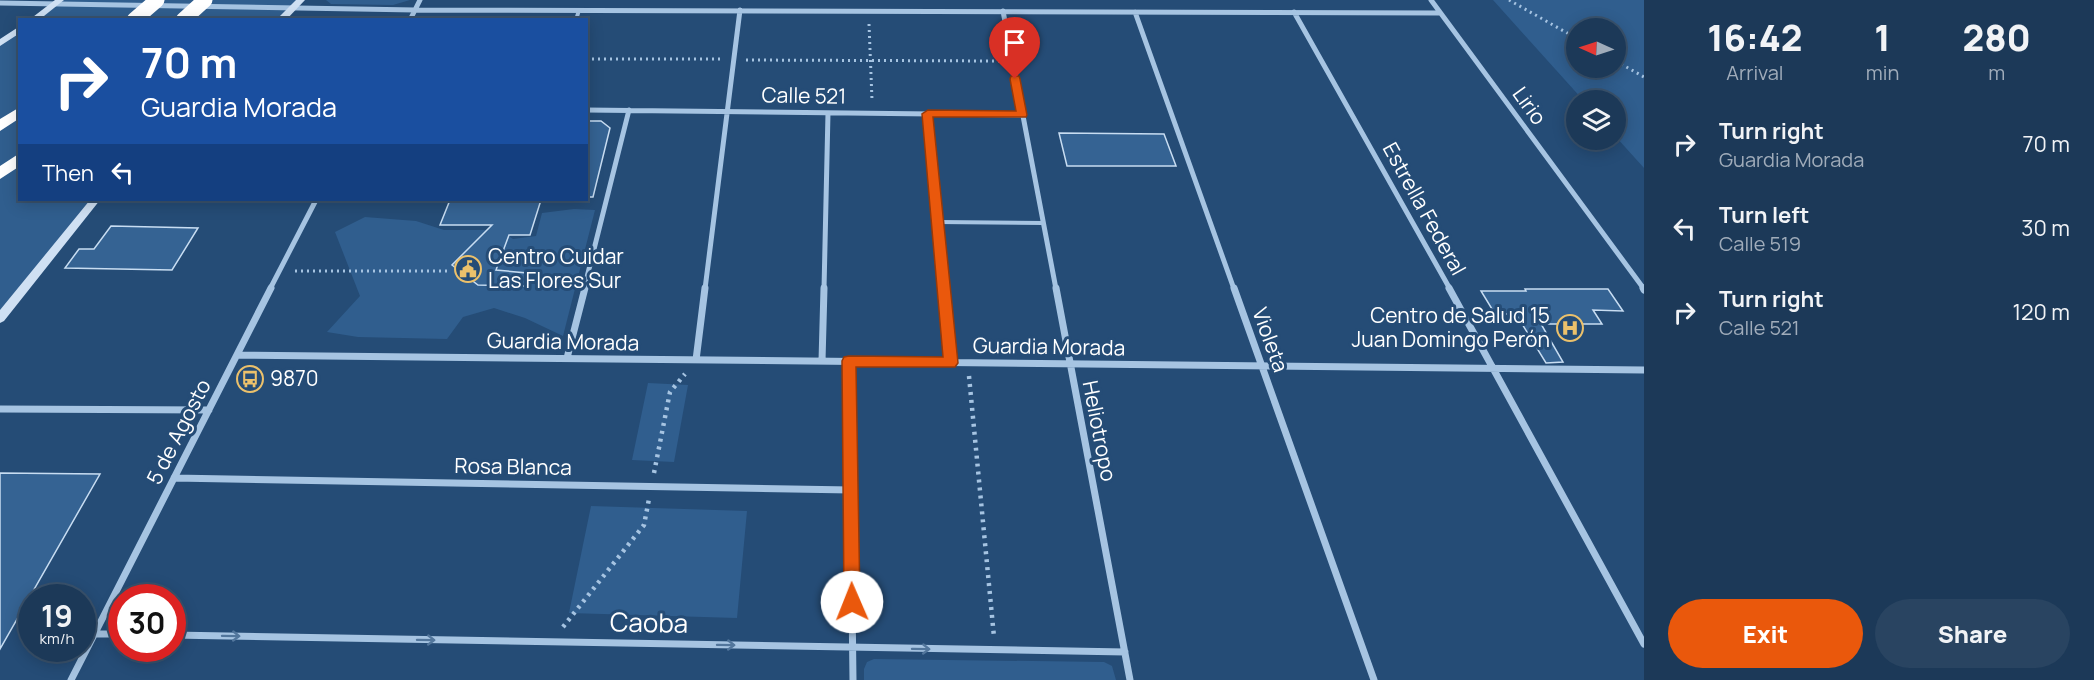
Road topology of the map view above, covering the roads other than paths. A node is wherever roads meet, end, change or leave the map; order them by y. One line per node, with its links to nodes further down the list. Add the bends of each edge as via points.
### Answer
1 (157, 0): 17 (highway, bridge)
2 (205, 0): 18 (highway, bridge)
3 (301, 0): 8 (main road)
4 (420, 0): 9 (street)
5 (1431, 0): 15 (street, Lirio)
6 (57, 2): 7 (street); 8 (street); 16 (main road)
7 (0, 3)
8 (292, 9): 9 (street); 19 (main road)
9 (415, 10): 10 (street); 20 (street)
10 (579, 10): 11 (street); 21 (lane)
11 (740, 10): 12 (street); 27 (street)
12 (1002, 11): 13 (street); 30 (street, Heliotropo)
13 (1135, 12): 14 (street); 47 (street, Violeta)
14 (1294, 12): 15 (street); 48 (street, Estrella Federal)
15 (1440, 13): 38 (street, Lirio)
16 (36, 18)
17 (136, 18)
18 (185, 18)
19 (282, 18)
20 (411, 18)
21 (577, 18)
22 (18, 30): 23 (main road)
23 (0, 43)
24 (588, 110): 25 (street, Calle 521)
25 (629, 110): 27 (street, Calle 521); 41 (street)
26 (18, 112): 31 (highway)
27 (727, 112): 28 (street, Calle 521); 42 (street)
28 (828, 112): 29 (street, Calle 521); 43 (street)
29 (928, 114): 30 (street, Calle 521); 36 (street)
30 (1022, 115): 37 (street, Heliotropo)
31 (0, 126)
32 (18, 160): 33 (highway)
33 (0, 174)
34 (94, 201): 39 (main road)
35 (315, 201): 40 (street, 5 de Agosto)
36 (938, 222): 37 (lane); 45 (street)
37 (1043, 223): 46 (street, Heliotropo)
38 (1644, 290)
39 (0, 318)
40 (237, 355): 41 (street, Guardia Morada); 51 (street, 5 de Agosto)
41 (567, 358): 42 (street, Guardia Morada)
42 (696, 360): 43 (street, Guardia Morada)
43 (822, 361): 44 (street, Guardia Morada)
44 (849, 361): 45 (street, Guardia Morada); 53 (street)
45 (951, 363): 46 (street, Guardia Morada)
46 (1070, 364): 47 (street, Guardia Morada); 58 (street, Heliotropo)
47 (1262, 366): 48 (street, Guardia Morada); 63 (street, Violeta)
48 (1495, 369): 49 (street, Guardia Morada); 56 (street, Estrella Federal)
49 (1644, 370)
50 (0, 409): 51 (street)
51 (209, 410): 52 (street, 5 de Agosto)
52 (174, 478): 53 (street, Rosa Blanca); 54 (street, 5 de Agosto)
53 (850, 489): 57 (street)
54 (96, 630)
55 (186, 635): 57 (street, Caoba, one-way to 57)
56 (1644, 644)
57 (853, 647): 58 (street, Caoba, one-way to 58); 61 (street)
58 (1125, 652): 62 (street, Heliotropo)
59 (80, 662): 60 (street, 5 de Agosto)
60 (71, 680)
61 (853, 680)
62 (1130, 680)
63 (1374, 680)

